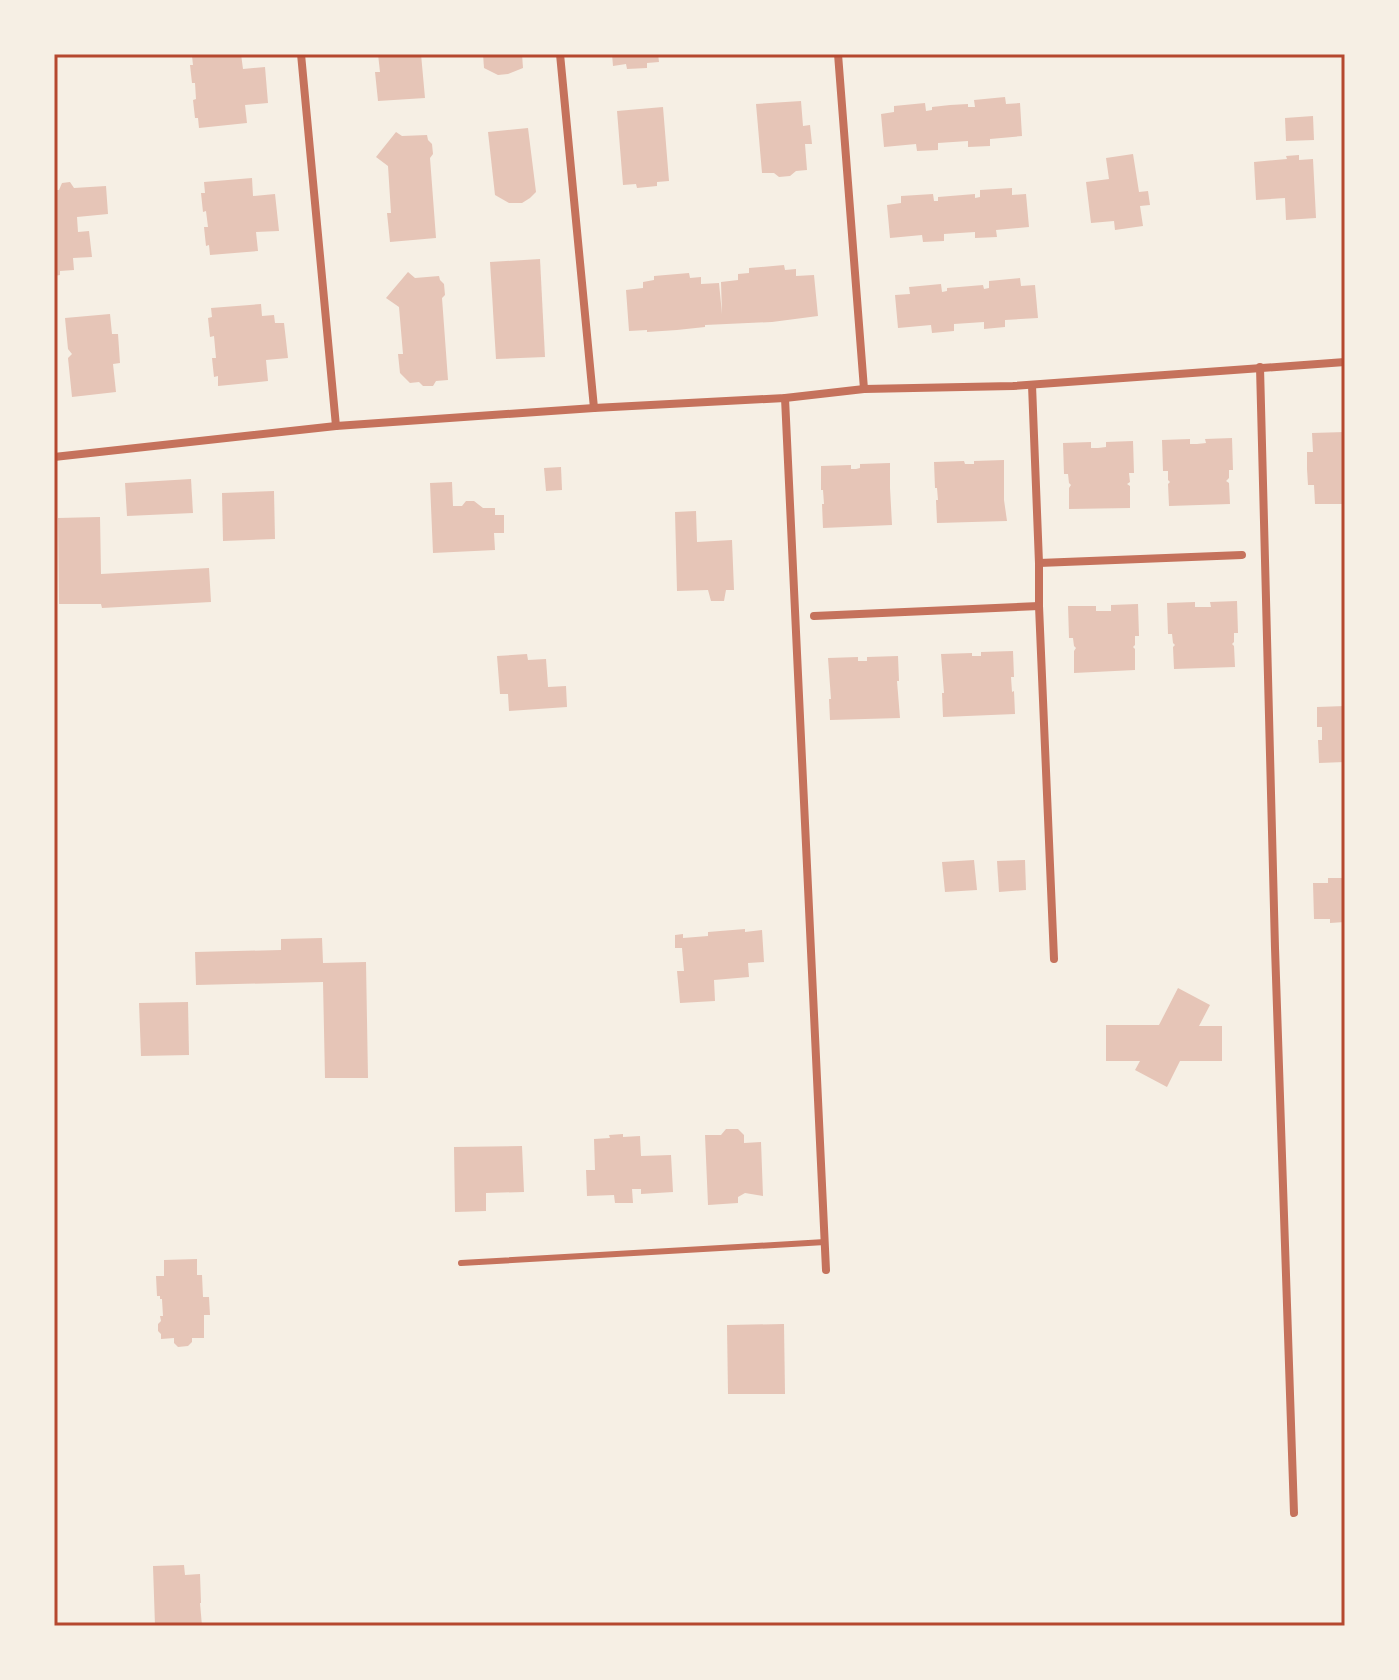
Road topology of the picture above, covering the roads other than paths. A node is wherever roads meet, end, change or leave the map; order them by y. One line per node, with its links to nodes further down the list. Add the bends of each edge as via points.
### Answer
1 (301, 54): 10 (street)
2 (560, 54): 9 (street)
3 (838, 54): 7 (street)
4 (1345, 362): 5 (street)
5 (1260, 367): 6 (street); 20 (street)
6 (1032, 385): 7 (street); 13 (street)
7 (864, 389): 8 (street)
8 (785, 398): 9 (street); 17 (street)
9 (594, 408): 10 (street)
10 (336, 426): 11 (street)
11 (54, 457)
12 (1242, 555): 13 (street)
13 (1039, 563): 14 (street)
14 (1039, 606): 15 (street); 16 (street)
15 (814, 616)
16 (1054, 959)
17 (825, 1242): 18 (lane); 19 (street)
18 (461, 1263)
19 (826, 1270)
20 (1294, 1513)

